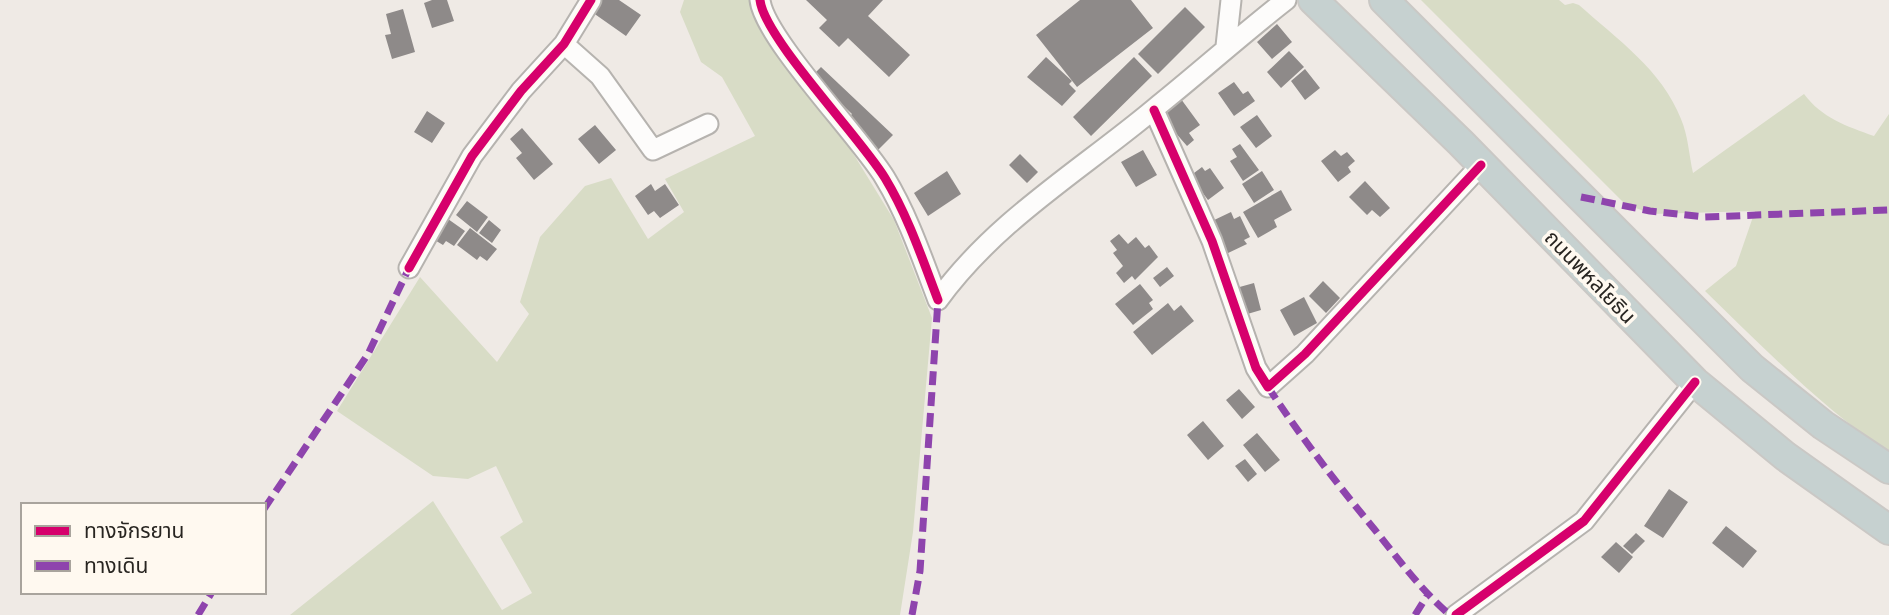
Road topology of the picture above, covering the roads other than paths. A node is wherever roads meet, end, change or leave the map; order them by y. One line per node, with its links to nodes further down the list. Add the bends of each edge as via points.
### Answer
1 (591, 0): 7 (street)
2 (760, 0): 9 (street, via 780,40 884,176 920,249 938,300 962,267 1049,190)
3 (1231, 0): 8 (street)
4 (1286, 0): 8 (street)
5 (1313, 0): 12 (highway, ถนนพหลโยธิน)
6 (1384, 0): 10 (highway)
7 (564, 44): 11 (street, via 600,76 653,150); 14 (street, via 472,156)
8 (1226, 46): 9 (street)
9 (1154, 110): 13 (street, via 1212,241 1249,350 1268,387)
10 (1496, 111): 12 (highway); 16 (highway, via 1752,368 1823,425)
11 (708, 124)
12 (1461, 144): 13 (highway, ถนนพหลโยธิน)
13 (1481, 165): 15 (highway, ถนนพหลโยธิน)
14 (409, 268)
15 (1695, 382): 17 (highway, ถนนพหลโยธิน, via 1785,456); 18 (street, via 1584,521)
16 (1889, 469)
17 (1889, 530)
18 (1456, 615)

